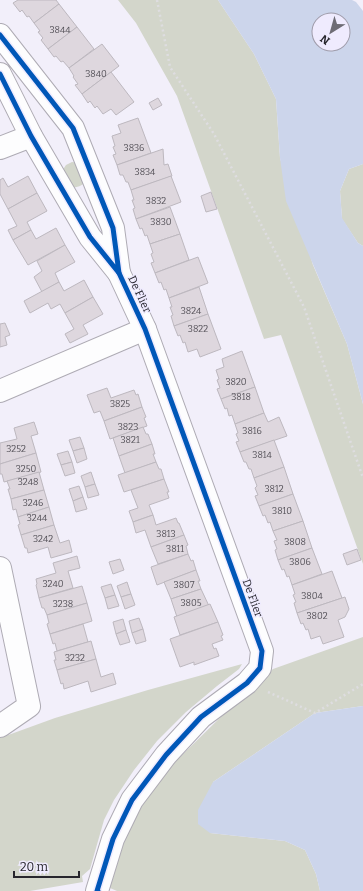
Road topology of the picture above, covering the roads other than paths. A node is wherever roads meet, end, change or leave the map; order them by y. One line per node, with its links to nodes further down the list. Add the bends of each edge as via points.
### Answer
1 (0, 35): 5 (street, De Flier, via 73,128 113,228)
2 (0, 74): 3 (street, De Flier)
3 (31, 136): 4 (street); 5 (street, De Flier, via 90,237)
4 (0, 148)
5 (119, 273): 6 (street, De Flier)
6 (145, 329): 7 (street, De Flier); 11 (street, De Flier, via 262,651 260,668 247,683 202,718 166,755 132,800 113,839)
7 (0, 391)
8 (0, 568): 9 (street, via 29,706)
9 (0, 726)
10 (94, 891): 11 (street)
11 (97, 891)

